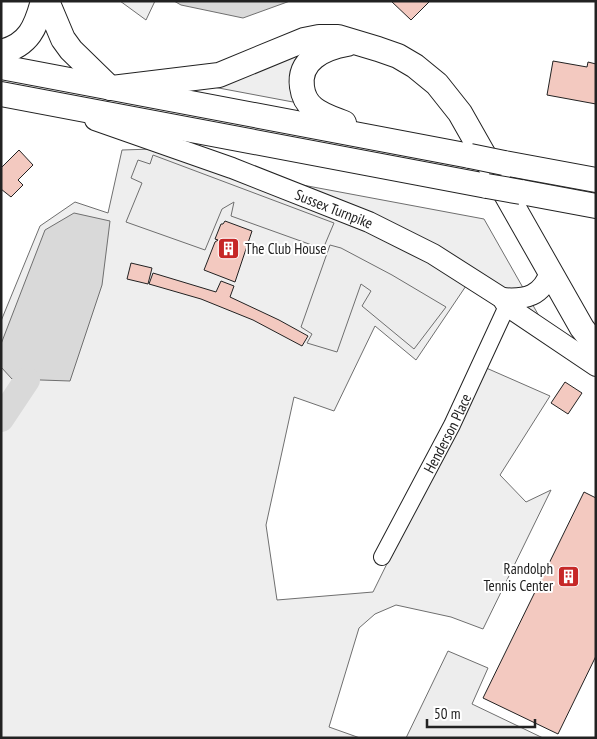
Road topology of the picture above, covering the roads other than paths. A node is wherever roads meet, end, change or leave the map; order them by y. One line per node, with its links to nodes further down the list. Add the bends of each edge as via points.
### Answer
1 (42, 1): 4 (highway, via 34,32 19,46)
2 (47, 1): 6 (highway, via 71,50)
3 (361, 44): 6 (highway, via 319,37 294,43 219,76); 9 (highway, via 339,46 317,54 303,72 303,92 308,103 320,113); 12 (highway, via 398,56 437,84 460,113)
4 (1, 52)
5 (1, 67): 6 (highway)
6 (111, 88): 9 (highway)
7 (1, 94): 8 (highway)
8 (46, 102): 11 (highway, bridge); 13 (main road, Sussex Turnpike, via 181,149 369,222 433,254)
9 (391, 141): 10 (highway, bridge)
10 (596, 180)
11 (596, 206)
12 (550, 272): 13 (main road, via 546,283 531,297); 14 (highway)
13 (505, 302): 15 (main road, Sussex Turnpike); 16 (street, Henderson Place, via 452,426)
14 (596, 346)
15 (596, 366)
16 (382, 557)

